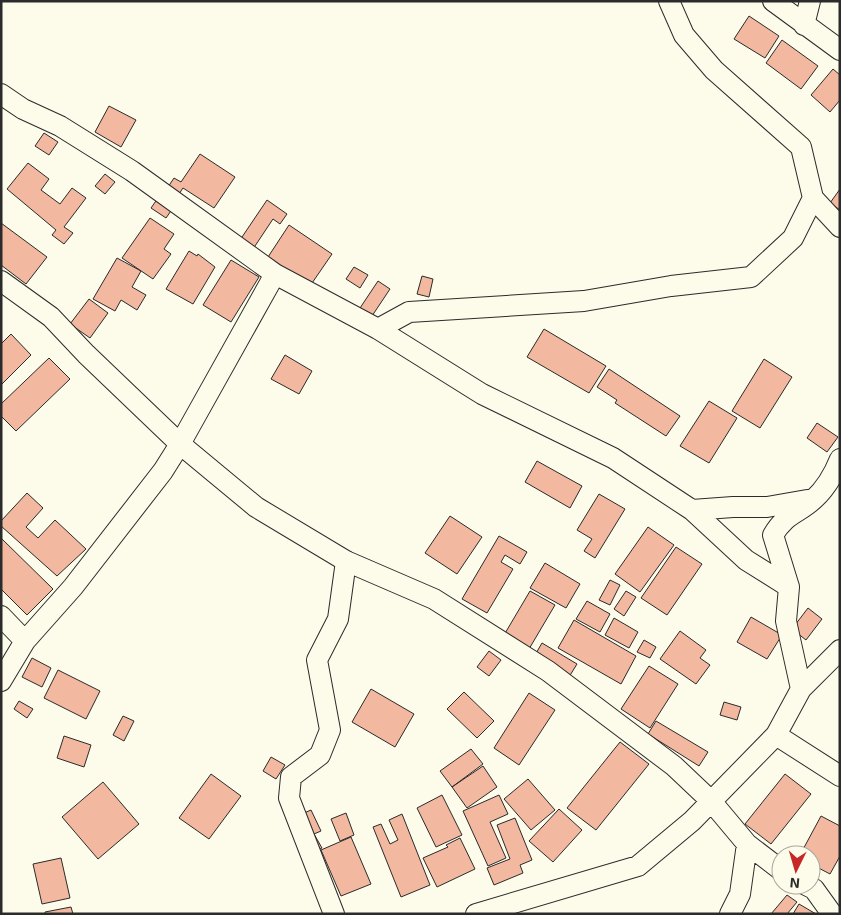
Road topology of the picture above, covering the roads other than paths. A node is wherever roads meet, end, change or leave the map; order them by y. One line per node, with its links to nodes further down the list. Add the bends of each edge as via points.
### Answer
1 (669, 1): 7 (street, via 684,35 714,70 801,147)
2 (773, 1): 4 (street)
3 (810, 1): 4 (street)
4 (804, 25): 5 (street)
5 (840, 50)
6 (1, 94): 9 (street, via 132,171)
7 (813, 198): 8 (street); 11 (street, via 793,238 751,277 584,301 409,312)
8 (840, 227)
9 (275, 274): 11 (street); 12 (street)
10 (1, 281): 12 (street, via 51,317)
11 (378, 329): 16 (street, via 482,394 613,458)
12 (180, 444): 17 (street, via 256,507); 20 (street, via 163,471 73,587)
13 (840, 459): 15 (street, via 834,474)
14 (840, 489): 15 (street)
15 (814, 499): 16 (street, via 767,508); 18 (street, via 782,521 773,535)
16 (692, 510): 18 (street, via 746,560)
17 (346, 561): 26 (street, via 434,599 548,671 674,766); 30 (street, via 338,619 317,660 330,730 320,755 291,777 289,798)
18 (789, 587): 23 (street, via 786,621)
19 (1, 616): 20 (street)
20 (25, 641): 22 (street)
21 (840, 650): 23 (street)
22 (1, 681)
23 (801, 690): 24 (street)
24 (776, 735): 25 (street); 26 (street)
25 (840, 776)
26 (711, 801): 27 (street); 31 (street, via 638,866)
27 (747, 844): 28 (street); 32 (street, via 740,894)
28 (771, 862)
29 (818, 895): 33 (street)
30 (334, 914)
31 (476, 914)
32 (730, 914)
33 (832, 914)

